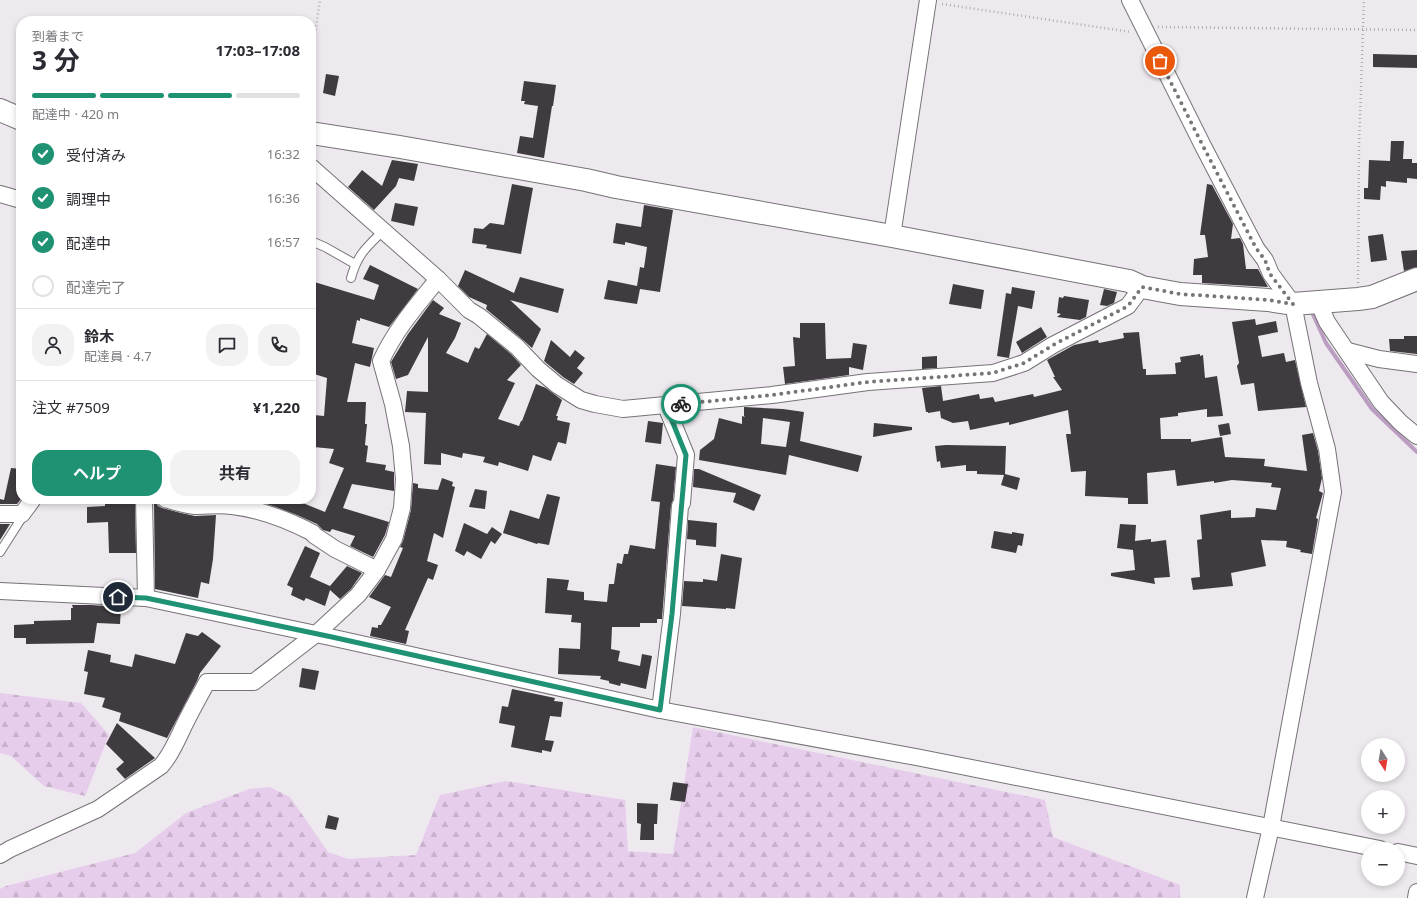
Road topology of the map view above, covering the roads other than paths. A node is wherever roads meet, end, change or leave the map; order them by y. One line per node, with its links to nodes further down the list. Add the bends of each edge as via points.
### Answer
1 (1130, 0): 17 (street, via 1270,274)
2 (927, 1): 10 (street)
3 (0, 110): 4 (street)
4 (16, 117)
5 (316, 134): 10 (street)
6 (316, 171): 9 (street)
7 (0, 194): 8 (street)
8 (16, 199)
9 (384, 230): 12 (lane, via 362,251); 14 (street)
10 (892, 236): 16 (street, via 1128,281)
11 (316, 242): 12 (lane)
12 (355, 264): 13 (lane)
13 (351, 278)
14 (438, 279): 20 (street, via 469,310 517,347 538,369 574,397 623,409); 28 (street, via 401,325 380,361 393,404 404,479 402,508 394,539)
15 (1417, 279): 17 (street, via 1372,297)
16 (1142, 287): 17 (street, via 1180,294); 20 (street, via 1128,306 1024,363 993,373 868,382)
17 (1306, 303): 18 (street, via 1327,322); 33 (street, via 1309,383 1327,449 1333,492)
18 (1348, 351): 19 (street, via 1379,359); 21 (street, via 1381,402)
19 (1417, 364)
20 (666, 406): 32 (street, via 686,455)
21 (1417, 436)
22 (29, 504): 26 (street)
23 (144, 504): 30 (street)
24 (182, 504): 28 (street, via 231,505 275,517 302,527 336,549)
25 (0, 514): 26 (street)
26 (22, 514): 27 (lane, via 22,519)
27 (0, 552)
28 (377, 570): 31 (street, via 358,594)
29 (0, 591): 30 (street)
30 (146, 598): 31 (street)
31 (316, 634): 32 (street); 36 (street, via 254,682 207,682 174,748 161,766 98,809)
32 (660, 710): 33 (street)
33 (1271, 827): 34 (street); 39 (street)
34 (1361, 845)
35 (1405, 853): 37 (street)
36 (0, 854)
37 (1417, 856)
38 (1417, 892): 40 (street)
39 (1255, 898)
40 (1416, 898)

